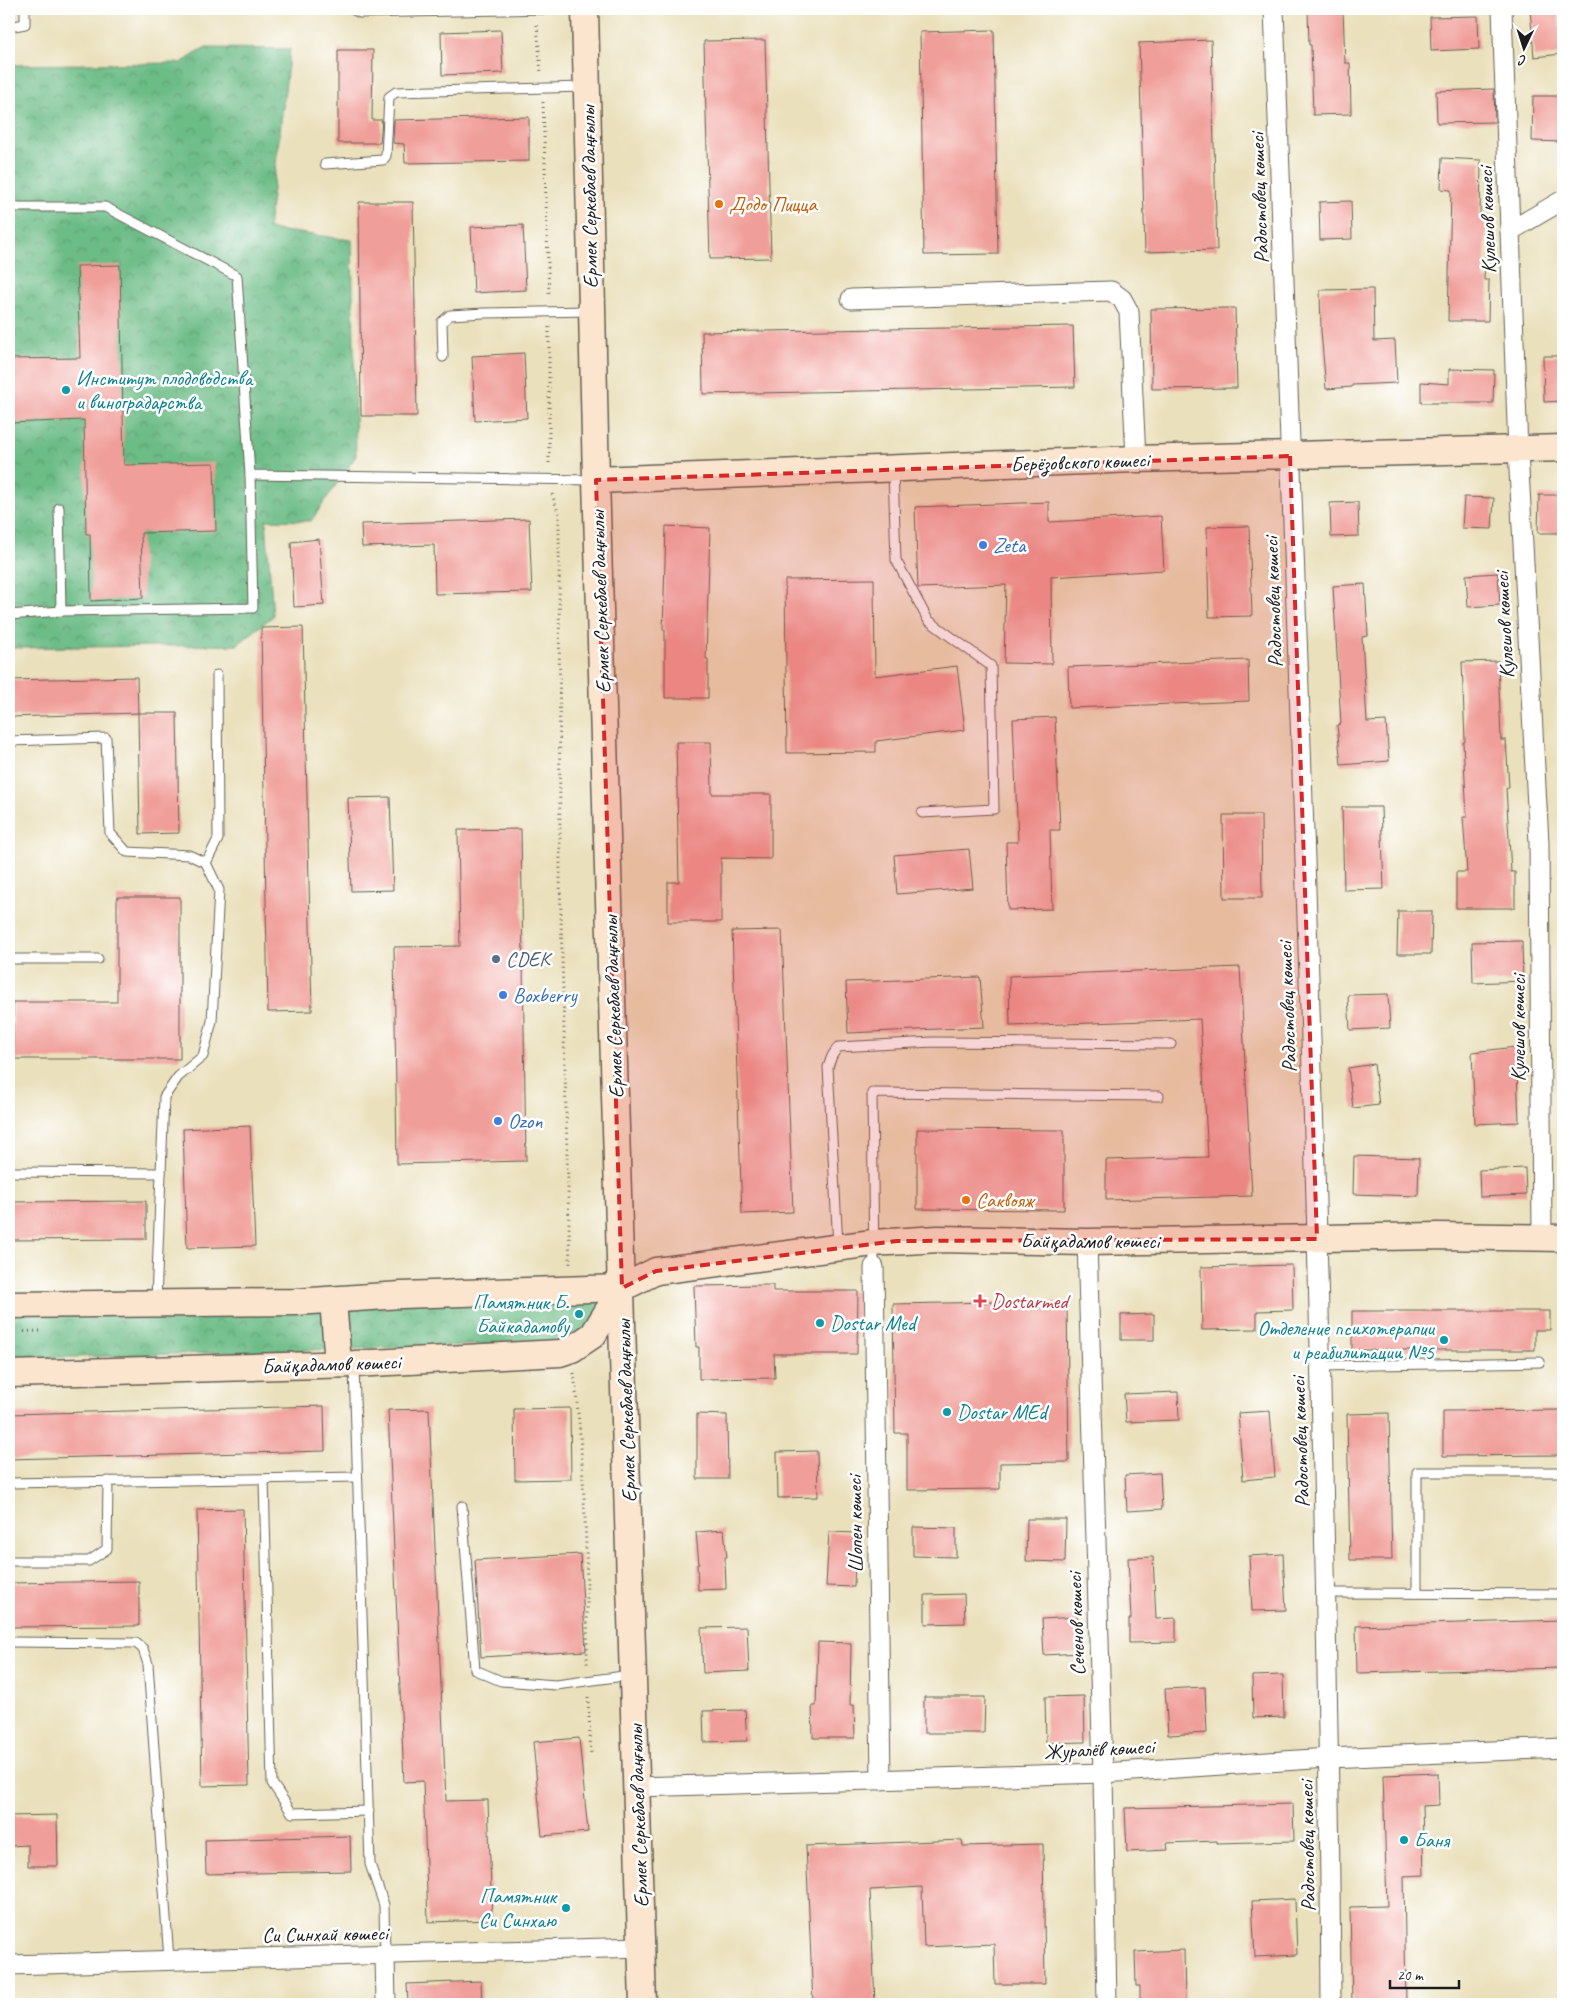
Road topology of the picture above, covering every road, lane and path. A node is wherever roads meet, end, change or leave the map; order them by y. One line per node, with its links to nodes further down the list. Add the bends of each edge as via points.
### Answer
1 (25, 9): 8 (lane, via 25,24)
2 (352, 9): 3 (lane, via 360,13)
3 (536, 9): 4 (lane); 10 (path)
4 (545, 9)
5 (585, 9): 9 (street, Ермек Серкебаев даңғылы)
6 (1274, 9): 21 (street, Радостовец көшесі)
7 (1502, 9): 14 (street, Кулешов көшесі)
8 (9, 27)
9 (587, 87): 10 (lane); 16 (street, Ермек Серкебаев даңғылы)
10 (542, 88): 11 (lane, via 396,92 389,97 386,156 383,160); 17 (path)
11 (325, 164)
12 (1563, 200): 14 (street)
13 (9, 207): 24 (lane, via 106,207 237,276)
14 (1510, 232): 20 (street, Кулешов көшесі)
15 (851, 299): 22 (street, via 1110,291 1122,298 1129,312)
16 (592, 311): 17 (lane); 26 (street, Ермек Серкебаев даңғылы)
17 (549, 312): 18 (lane, via 450,315 442,322); 25 (path)
18 (443, 358)
19 (1563, 448): 20 (street, Берёзовского көшесі)
20 (1518, 450): 21 (street, Берёзовского көшесі); 41 (street, Кулешов көшесі, via 1539,843)
21 (1290, 456): 22 (street, Берёзовского көшесі); 40 (street, Радостовец көшесі)
22 (1136, 459): 23 (street, Берёзовского көшесі)
23 (893, 470): 26 (street, Берёзовского көшесі); 32 (lane, via 896,560 928,620 991,666 994,809)
24 (250, 475): 25 (lane); 28 (lane, via 253,608)
25 (549, 479): 26 (lane); 46 (path, via 559,514 560,877)
26 (596, 480): 45 (street, Ермек Серкебаев даңғылы)
27 (58, 508): 28 (lane)
28 (61, 611): 29 (lane)
29 (9, 615)
30 (217, 675): 33 (lane, via 218,839)
31 (9, 741): 33 (lane, via 106,738 110,833 127,852 189,855)
32 (922, 813)
33 (206, 863): 39 (lane, via 219,890 212,1021 203,1056 178,1076 164,1097)
34 (9, 959): 35 (lane)
35 (98, 959)
36 (1171, 1044): 43 (lane, via 933,1042 838,1047 828,1067)
37 (1159, 1096): 44 (lane, via 872,1093)
38 (9, 1172): 39 (lane)
39 (161, 1172): 48 (lane)
40 (1317, 1238): 41 (street, Байқадамов көшесі); 42 (street, Байқадамов көшесі); 53 (street, Радостовец көшесі)
41 (1552, 1238)
42 (1087, 1242): 44 (street, Байқадамов көшесі, via 938,1239); 71 (street, Сеченов көшесі)
43 (838, 1248): 44 (street, Байқадамов көшесі); 45 (street, Байқадамов көшесі, via 656,1271)
44 (874, 1255): 72 (street, Шопен көшесі)
45 (622, 1288): 46 (street, Байқадамов көшесі); 50 (street, Байқадамов көшесі, via 594,1335); 66 (street, Ермек Серкебаев даңғылы)
46 (570, 1290): 47 (street, Байқадамов көшесі)
47 (333, 1300): 48 (street, Байқадамов көшесі); 52 (street)
48 (156, 1304): 49 (street, Байқадамов көшесі)
49 (9, 1306)
50 (572, 1349): 52 (street, Байқадамов көшесі, via 560,1353); 67 (path, via 585,1500)
51 (1540, 1362): 53 (lane)
52 (346, 1364): 54 (street, Байқадамов көшесі); 56 (lane)
53 (1320, 1366): 62 (street, Радостовец көшесі)
54 (9, 1374)
55 (1563, 1472): 63 (lane, via 1417,1472)
56 (357, 1477): 57 (lane); 74 (lane)
57 (264, 1480): 58 (lane); 74 (lane, via 272,1783 292,1813)
58 (108, 1481): 59 (lane); 61 (lane, via 107,1549 90,1561)
59 (9, 1483)
60 (462, 1506): 67 (lane, via 475,1670 501,1682 556,1685)
61 (9, 1561)
62 (1327, 1593): 63 (lane); 70 (street, Радостовец көшесі)
63 (1417, 1593): 64 (lane)
64 (1563, 1594)
65 (9, 1642): 77 (lane, via 136,1643 143,1649 148,1664)
66 (633, 1674): 67 (lane); 73 (street, Ермек Серкебаев даңғылы)
67 (587, 1681): 69 (path)
68 (1563, 1748): 70 (street, Журалёв көшесі)
69 (591, 1754)
70 (1328, 1758): 71 (street, Журалёв көшесі); 82 (street, Радостовец көшесі)
71 (1103, 1773): 72 (street, Журалёв көшесі); 81 (street, Сеченов көшесі)
72 (881, 1780): 73 (street, Журалёв көшесі)
73 (637, 1787): 75 (street, Ермек Серкебаев даңғылы)
74 (369, 1811): 76 (lane, via 370,1864 384,1905)
75 (642, 1947): 76 (street, Си Синхай көшесі); 80 (street, Ермек Серкебаев даңғылы)
76 (385, 1956): 77 (street, Си Синхай көшесі); 79 (street)
77 (169, 1960): 78 (street, Си Синхай көшесі)
78 (9, 1965)
79 (386, 2004)
80 (643, 2004)
81 (1107, 2004)
82 (1332, 2004)

